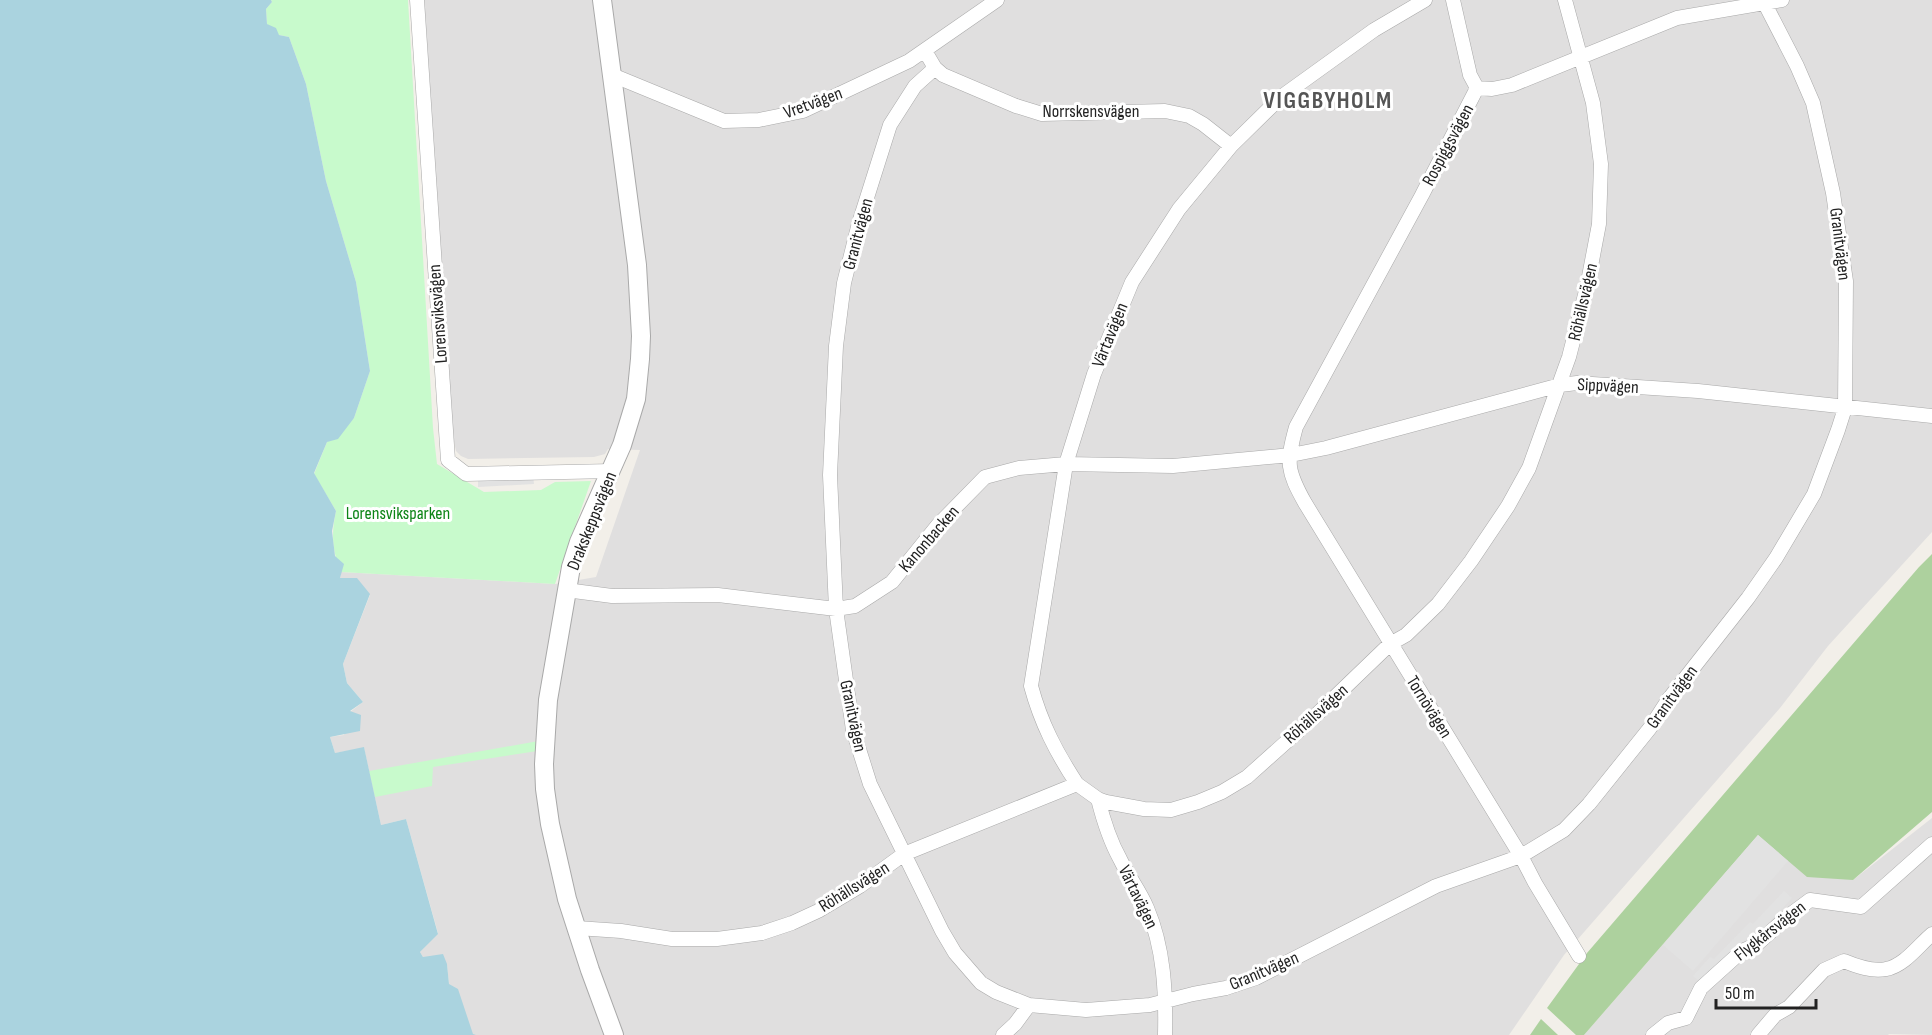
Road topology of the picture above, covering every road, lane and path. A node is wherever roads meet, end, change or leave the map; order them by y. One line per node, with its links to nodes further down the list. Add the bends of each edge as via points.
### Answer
1 (417, 0): 20 (street, Lorensviksvägen, via 448,460 466,474)
2 (602, 0): 12 (street, Drakskeppsvägen)
3 (997, 0): 9 (street, Vretvägen)
4 (1425, 0): 14 (street, Värtavägen, via 1374,30 1289,91)
5 (1453, 0): 13 (street, via 1470,75)
6 (1565, 0): 10 (street, Röhällsvägen)
7 (1782, 0): 8 (street, Rospiggsvägen)
8 (1764, 1): 10 (street, Rospiggsvägen, via 1677,18); 16 (street, Granitvägen, via 1813,103 1833,193 1846,281)
9 (925, 51): 11 (street); 12 (street, Vretvägen, via 803,111 759,120 724,121)
10 (1581, 58): 13 (street, Rospiggsvägen, via 1512,85); 15 (street, Röhällsvägen, via 1594,114 1601,194 1590,276)
11 (934, 68): 14 (street, Norrskensvägen, via 977,90 1042,114 1165,111 1189,116); 22 (street, Granitvägen, via 915,86 890,125 844,283 836,346 830,475)
12 (612, 75): 20 (street, Drakskeppsvägen, via 637,265 641,336 636,399)
13 (1477, 88): 18 (street, Rospiggsvägen, via 1296,427)
14 (1231, 147): 19 (street, Värtavägen, via 1179,209 1132,282 1094,374)
15 (1560, 385): 16 (street, Sippvägen, via 1698,391); 18 (street, Sippvägen); 23 (street, Röhällsvägen, via 1529,468 1508,506 1438,604 1406,635)
16 (1845, 408): 17 (street, Sippvägen); 28 (street, Granitvägen, via 1814,494 1748,598 1589,804 1564,830)
17 (1932, 416)
18 (1291, 455): 19 (street, Kanonbacken, via 1173,466); 23 (street, Tornövägen, via 1292,480)
19 (1066, 464): 22 (street, Kanonbacken, via 1019,468 985,477 938,525 892,582 855,606); 24 (street, Värtavägen, via 1031,686 1056,752)
20 (612, 471): 21 (street, Drakskeppsvägen, via 579,542)
21 (566, 590): 22 (street, Kanonbacken, via 612,596 718,595); 29 (street, Drakskeppsvägen, via 548,700 544,764 552,834)
22 (836, 609): 27 (street, Granitvägen, via 853,730 870,784)
23 (1390, 644): 25 (street, Röhällsvägen, via 1247,777 1222,792 1171,810 1123,806); 28 (street, Tornövägen)
24 (1077, 784): 25 (street, Röhällsvägen); 27 (street, Röhällsvägen)
25 (1098, 799): 32 (street, Värtavägen, via 1119,858 1146,905 1154,928)
26 (1932, 844): 37 (street, Flygkårsvägen, via 1861,907 1810,900 1756,945 1742,951 1701,988 1686,1018 1668,1023)
27 (904, 854): 29 (street, Röhällsvägen, via 839,899 762,933 689,939); 33 (street, Granitvägen, via 954,953 981,983)
28 (1521, 856): 31 (street, Tornövägen); 32 (street, Granitvägen, via 1436,886 1256,978)
29 (577, 928): 34 (street, Drakskeppsvägen)
30 (1932, 934): 38 (street, via 1904,960 1887,969 1864,968 1844,961 1824,970)
31 (1579, 956)
32 (1165, 1002): 33 (street, Granitvägen, via 1086,1010); 36 (street, Värtavägen)
33 (1029, 1005): 35 (street)
34 (614, 1035)
35 (1003, 1035)
36 (1165, 1035)
37 (1653, 1035)
38 (1758, 1035)

